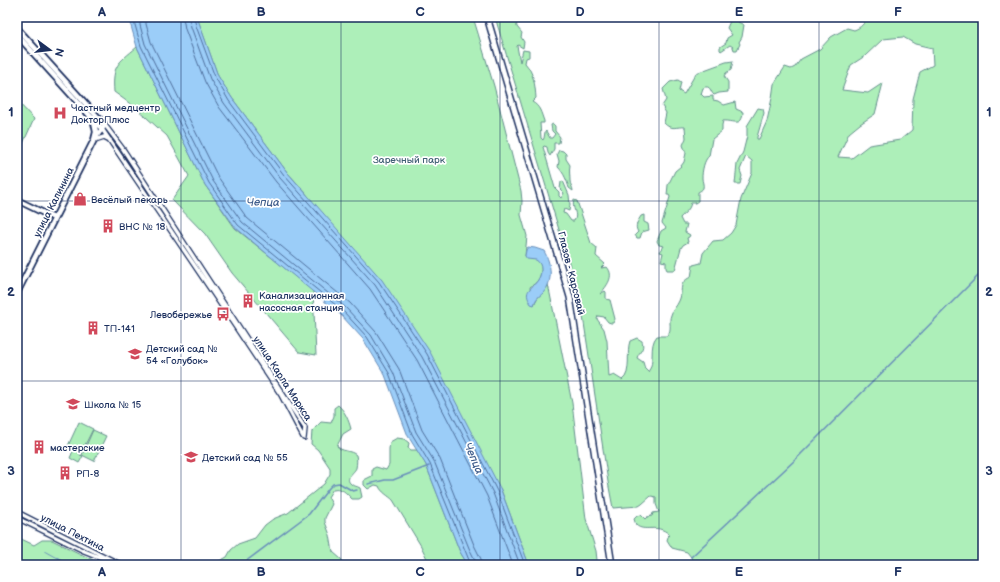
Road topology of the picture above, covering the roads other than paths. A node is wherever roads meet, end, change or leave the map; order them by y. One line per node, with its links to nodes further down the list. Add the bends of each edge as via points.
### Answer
1 (487, 17): 13 (main road, Глазов - Карсовай, via 570,297)
2 (17, 28): 5 (street, улица Карла Маркса)
3 (17, 35): 4 (street, улица Карла Маркса)
4 (93, 118): 5 (street, улица Карла Маркса); 6 (street, улица Калинина, via 96,132)
5 (103, 127): 6 (street); 7 (street, улица Карла Маркса); 7 (street, улица Карла Маркса, via 123,149 305,428 304,438 281,395)
6 (94, 140): 7 (street, via 104,137); 9 (street, улица Калинина)
7 (110, 140)
8 (17, 200): 9 (street)
9 (54, 218): 10 (street, улица Калинина)
10 (17, 293)
11 (17, 512): 15 (street, улица Пехтина)
12 (17, 518): 14 (street, улица Пехтина)
13 (612, 563): 16 (street)
14 (118, 565)
15 (122, 565)
16 (604, 565)

